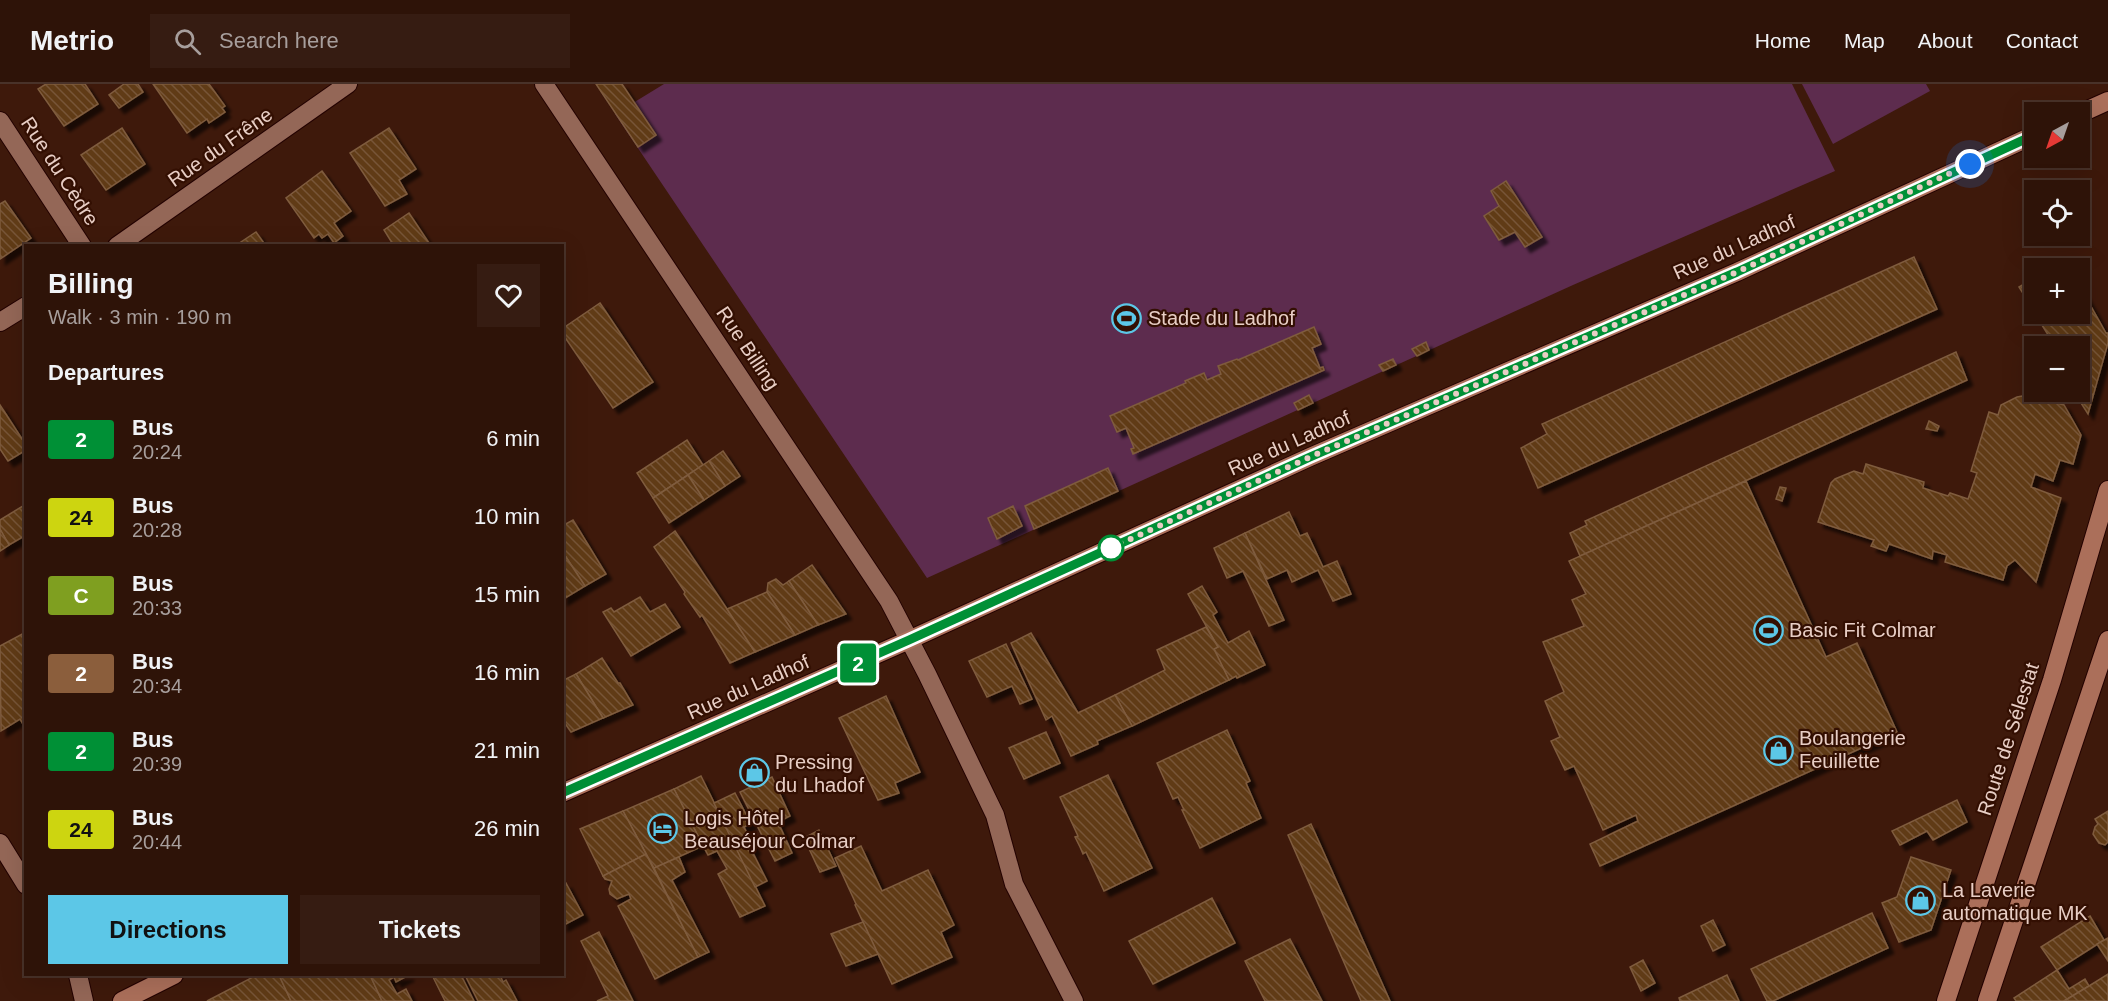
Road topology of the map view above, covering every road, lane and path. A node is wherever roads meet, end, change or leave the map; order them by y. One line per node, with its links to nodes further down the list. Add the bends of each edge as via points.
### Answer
1 (348, 84): 8 (street, Rue du Frêne)
2 (544, 84): 12 (street, Rue Billing, via 889,601)
3 (2108, 101): 4 (main road)
4 (2090, 109)
5 (0, 122): 7 (street, Rue du Cèdre)
6 (2024, 140): 12 (main road, Rue du Ladhof, via 1737,272 1310,457)
7 (81, 244)
8 (120, 244)
9 (24, 307): 10 (street)
10 (0, 322)
11 (2108, 490): 22 (main road, Route de Sélestat, via 2052,680)
12 (909, 640): 14 (main road, Rue du Ladhof); 21 (street, Rue Billing, via 994,814 1014,884)
13 (2108, 640): 23 (main road)
14 (564, 792)
15 (0, 843): 16 (street)
16 (24, 882)
17 (78, 976): 19 (street)
18 (172, 976): 20 (main road)
19 (84, 1001)
20 (122, 1001)
21 (1074, 1001)
22 (1946, 1001)
23 (1987, 1001)

